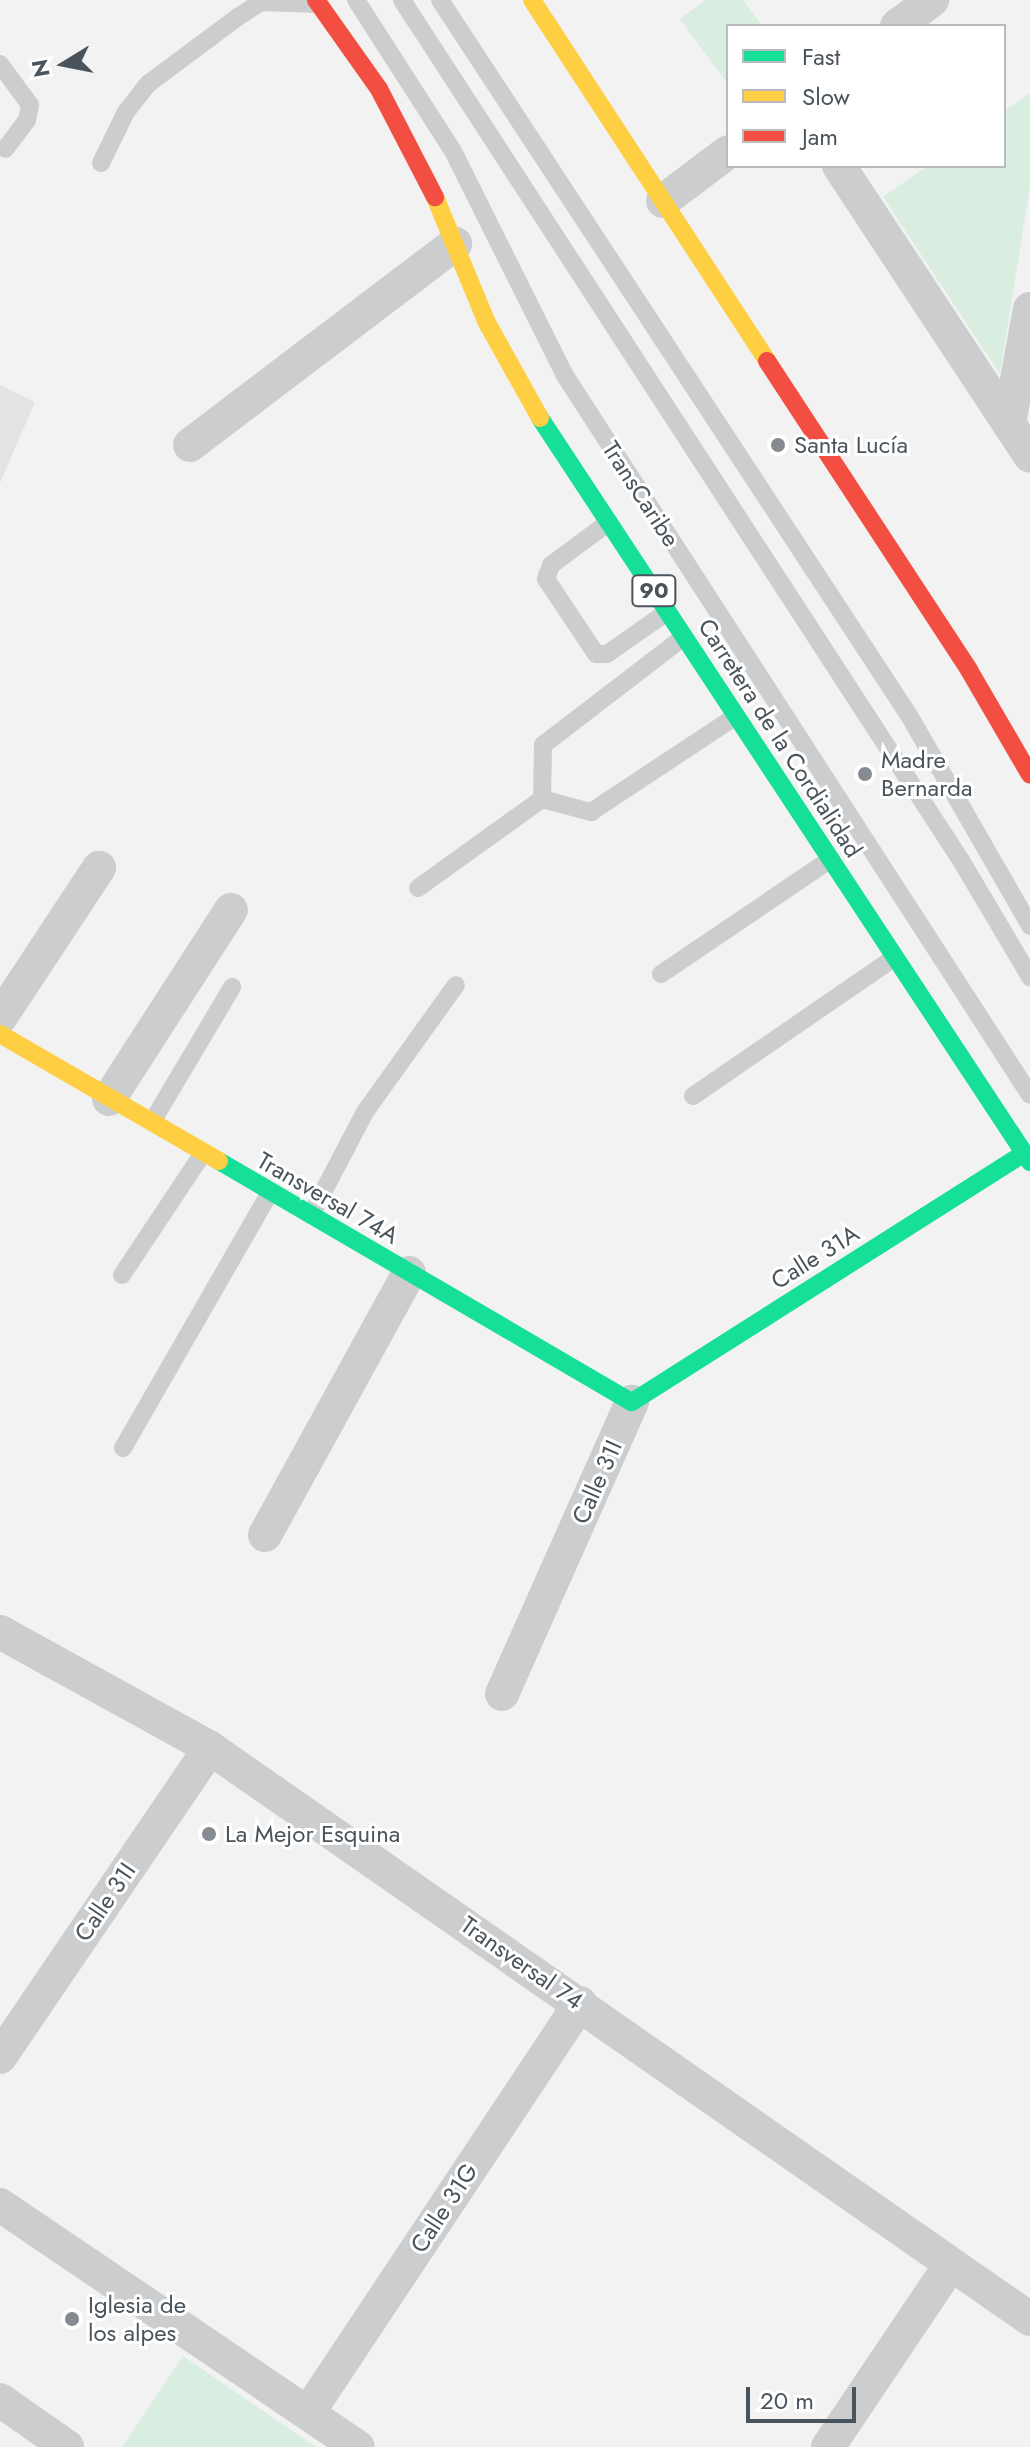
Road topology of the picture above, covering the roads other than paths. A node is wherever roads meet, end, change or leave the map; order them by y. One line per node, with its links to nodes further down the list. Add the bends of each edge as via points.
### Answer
1 (356, 0): 38 (lane, TransCaribe, via 453,151 564,374)
2 (402, 0): 33 (lane, via 962,862)
3 (440, 0): 30 (lane, via 910,717)
4 (532, 0): 14 (main road)
5 (932, 0): 8 (street)
6 (260, 1): 7 (lane); 12 (lane, via 148,84 126,112)
7 (317, 2): 15 (main road, Carretera de la Cordialidad / 90, via 400,123)
8 (900, 24)
9 (0, 64): 10 (lane, via 30,105 27,120)
10 (5, 149)
11 (726, 154): 14 (street)
12 (101, 163)
13 (840, 168): 17 (street)
14 (663, 201): 24 (main road, via 969,670)
15 (455, 244): 18 (street); 20 (main road, Carretera de la Cordialidad / 90, via 512,372)
16 (1030, 309): 17 (street)
17 (1009, 424): 19 (street)
18 (190, 445)
19 (1030, 456)
20 (609, 522): 21 (main road, Carretera de la Cordialidad / 90); 21 (lane, via 551,565 546,579 596,654 607,654)
21 (667, 612): 22 (main road, Carretera de la Cordialidad / 90)
22 (684, 637): 23 (main road, Carretera de la Cordialidad / 90); 25 (lane, via 543,745)
23 (736, 716): 25 (lane, via 591,812); 26 (main road, Carretera de la Cordialidad / 90)
24 (1030, 775)
25 (542, 799): 28 (lane)
26 (831, 859): 31 (main road, Carretera de la Cordialidad / 90); 32 (lane)
27 (99, 868): 36 (street)
28 (418, 888)
29 (231, 910): 40 (street)
30 (1030, 926)
31 (895, 957): 39 (lane); 43 (main road, Carretera de la Cordialidad / 90)
32 (661, 974)
33 (1030, 977)
34 (456, 985): 45 (lane, via 365,1112)
35 (232, 987): 41 (lane)
36 (0, 1018)
37 (0, 1034): 40 (main road, Transversal 74A)
38 (1030, 1095)
39 (693, 1096)
40 (109, 1099): 41 (main road, Transversal 74A)
41 (152, 1123): 42 (main road, Transversal 74A)
42 (203, 1153): 44 (main road, Transversal 74A); 47 (lane)
43 (1027, 1157): 48 (main road, Calle 31A)
44 (270, 1192): 45 (main road, Transversal 74A); 49 (lane)
45 (311, 1215): 46 (main road, Transversal 74A)
46 (409, 1273): 48 (main road, Transversal 74A); 50 (street)
47 (122, 1275)
48 (632, 1402): 52 (street, Calle 31I)
49 (123, 1448)
50 (265, 1535)
51 (0, 1632): 53 (street, Transversal 74)
52 (502, 1694)
53 (210, 1748): 54 (street, Transversal 74); 55 (street, Calle 31I)
54 (580, 2003): 57 (street, Transversal 74); 60 (street, Calle 31G)
55 (0, 2057)
56 (0, 2205): 60 (street)
57 (951, 2264): 58 (street, Transversal 74); 63 (street)
58 (1030, 2319)
59 (0, 2400): 61 (street)
60 (308, 2413): 62 (street)
61 (67, 2447)
62 (358, 2447)
63 (828, 2447)

